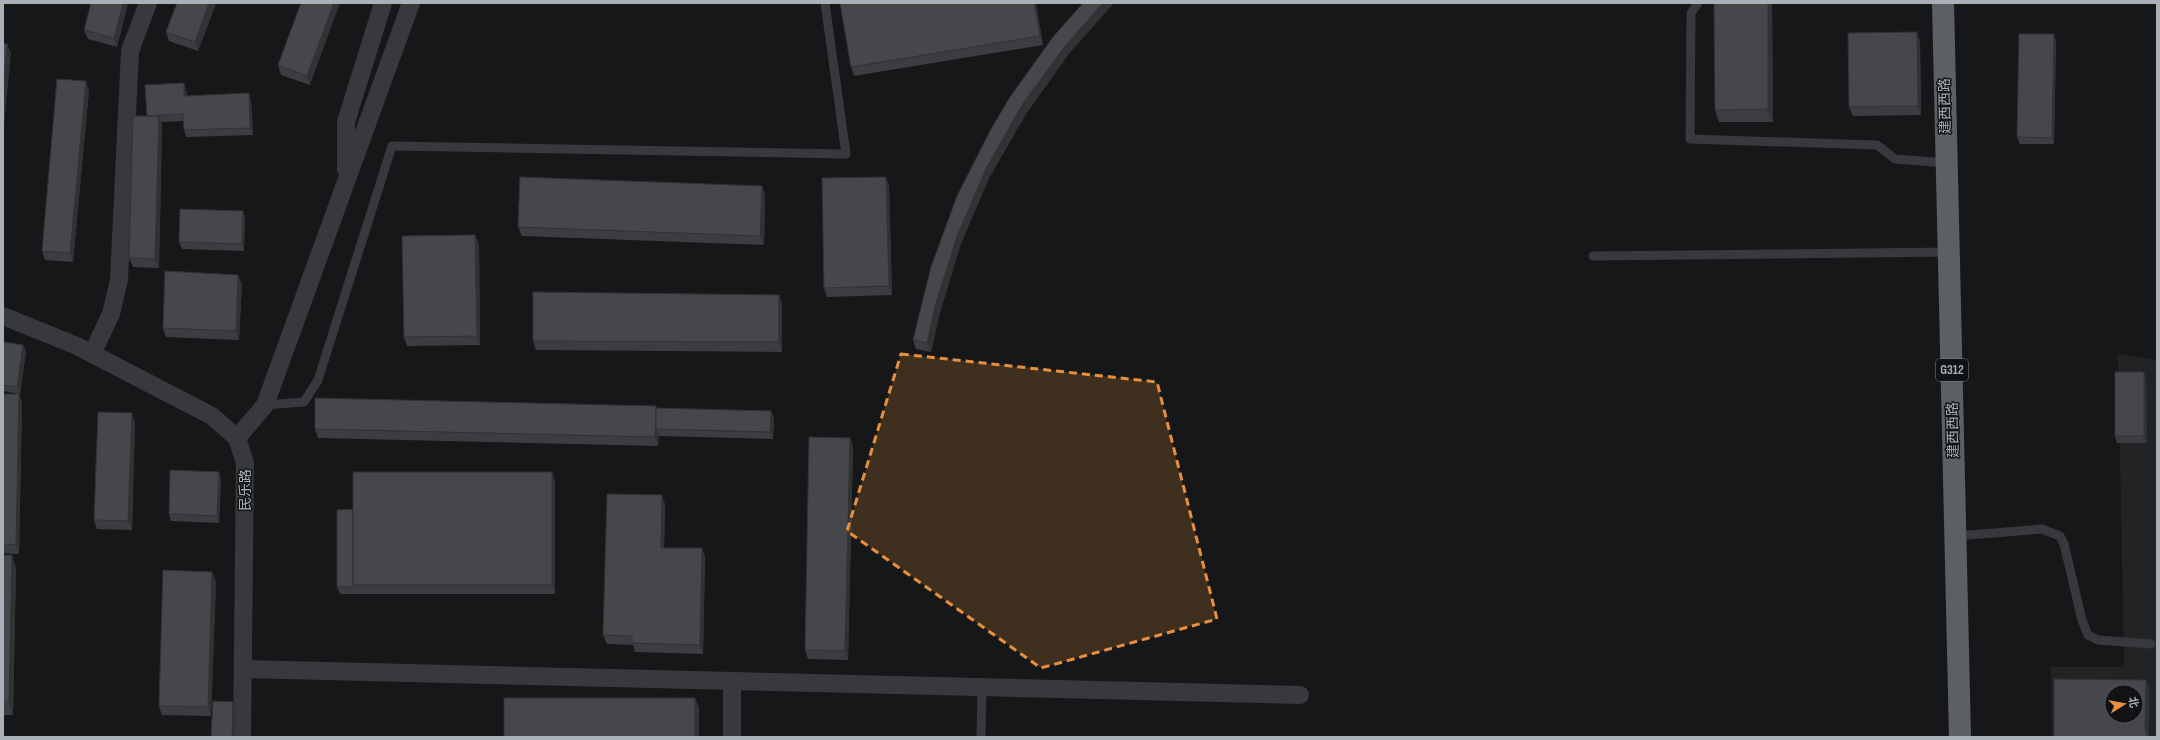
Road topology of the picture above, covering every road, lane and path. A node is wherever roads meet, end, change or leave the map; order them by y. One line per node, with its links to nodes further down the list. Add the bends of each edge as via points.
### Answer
1 (148, 3): 12 (street, via 130,51 119,280 111,314)
2 (383, 3): 8 (street, via 346,122)
3 (411, 3): 8 (street)
4 (825, 3): 13 (lane, via 846,154 392,146 318,380 304,402)
5 (1698, 3): 7 (lane, via 1691,13 1690,139 1877,145 1895,159)
6 (1943, 3): 7 (highway, 建西西路 / G312)
7 (1947, 163): 9 (highway, 建西西路 / G312)
8 (346, 182): 13 (street)
9 (1949, 252): 10 (lane); 15 (highway, 建西西路 / G312)
10 (1593, 256)
11 (3, 316): 12 (street)
12 (92, 354): 14 (street, via 212,416)
13 (265, 405): 14 (street)
14 (237, 438): 17 (street, 民乐路, via 245,463)
15 (1956, 536): 16 (lane, via 2042,529 2060,536 2088,635 2098,640); 24 (highway, 建西西路 / G312)
16 (2151, 644)
17 (244, 669): 18 (street); 21 (street, 民乐路)
18 (732, 681): 19 (street); 22 (street)
19 (982, 687): 20 (street); 23 (lane)
20 (1300, 695)
21 (242, 737)
22 (732, 737)
23 (981, 737)
24 (1960, 737)

